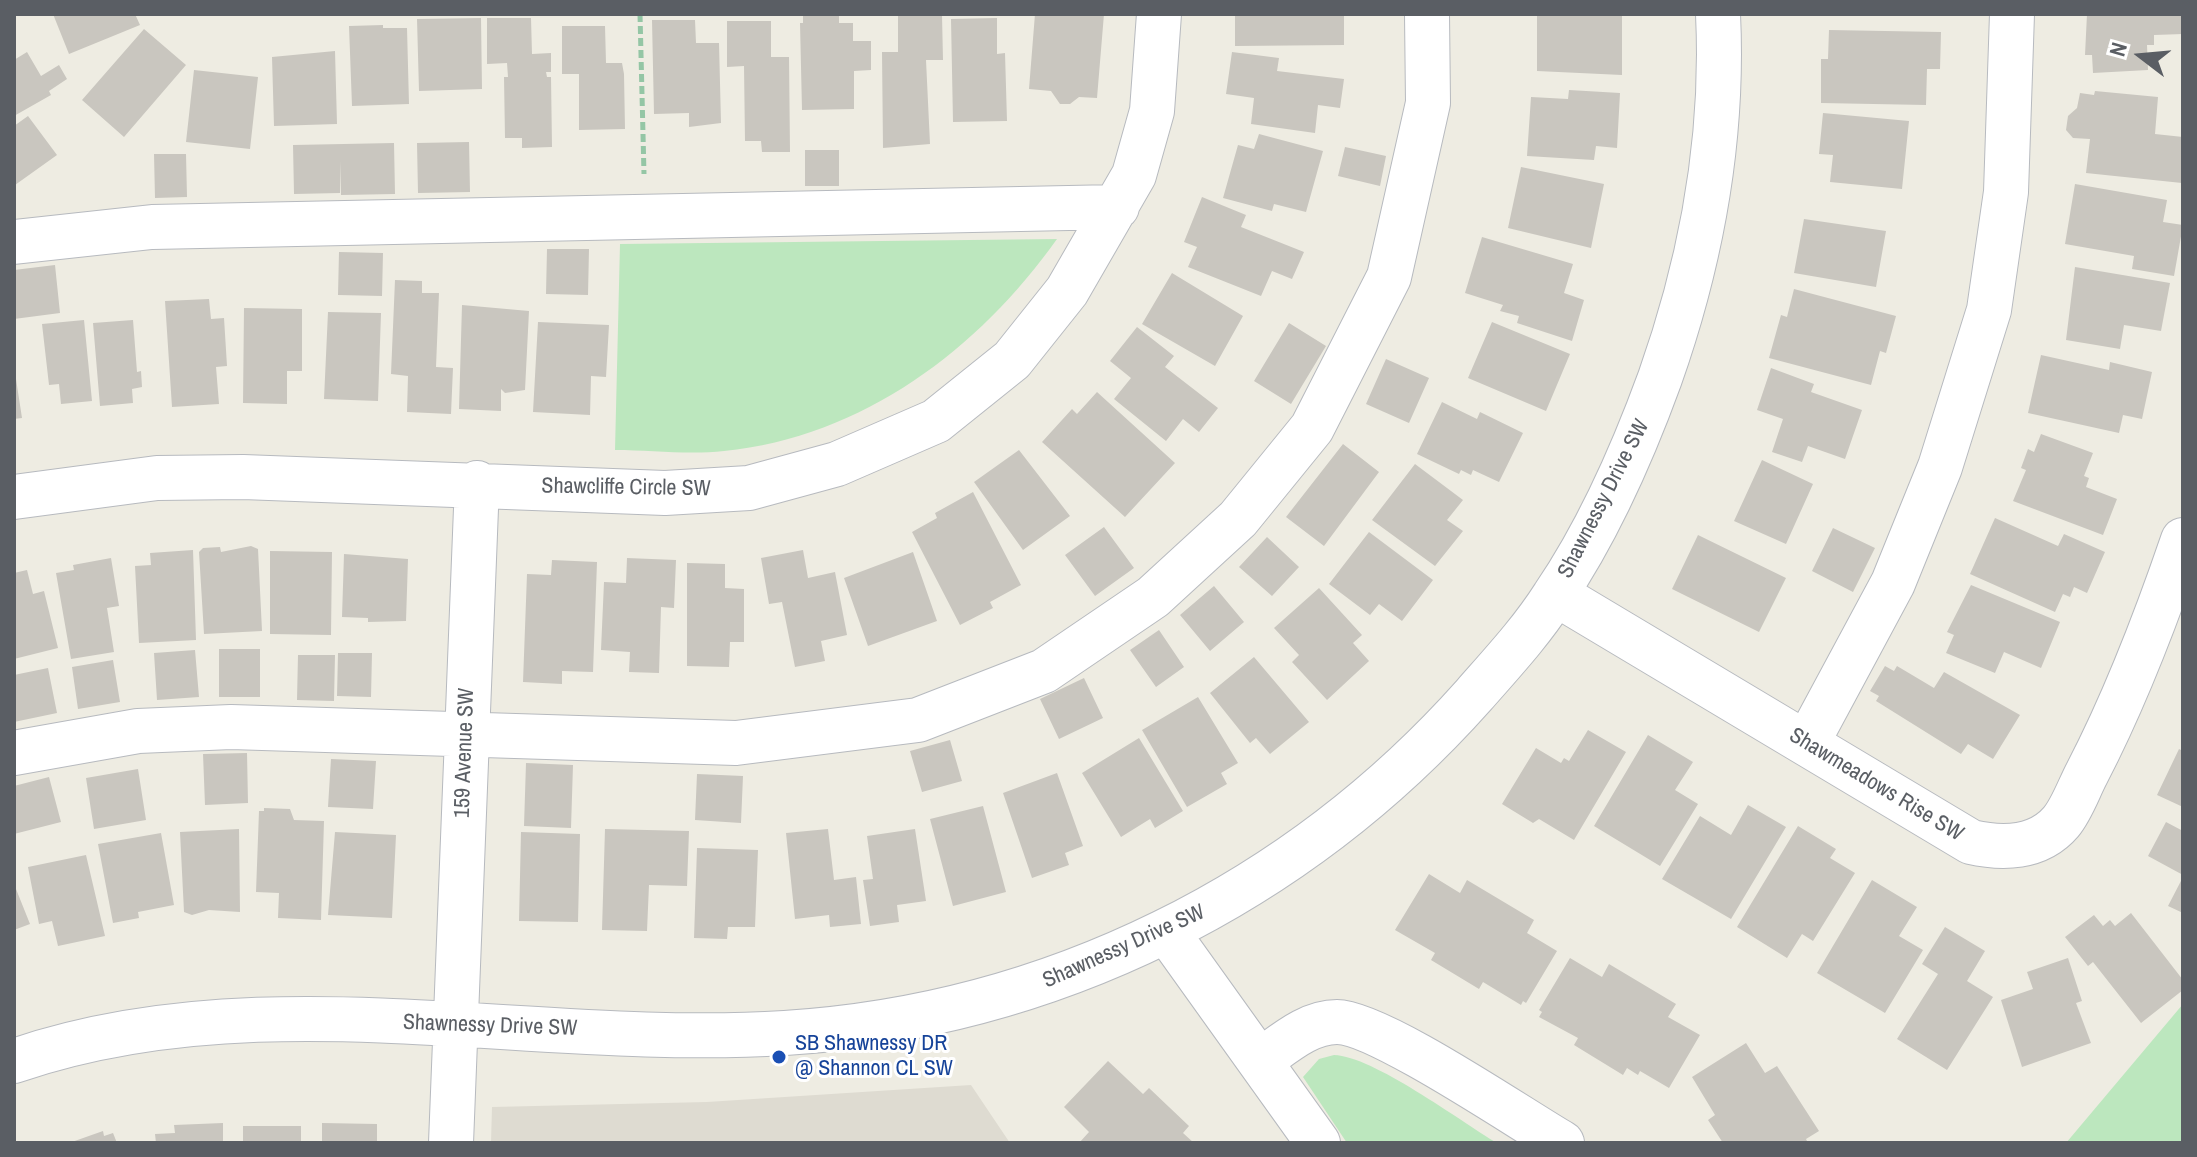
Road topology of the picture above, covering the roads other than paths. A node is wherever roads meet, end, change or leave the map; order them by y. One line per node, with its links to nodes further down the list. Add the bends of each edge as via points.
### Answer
1 (1159, 14): 5 (street, Shawcliffe Circle SW, via 1152,111 1134,175)
2 (1427, 14): 11 (street, via 1428,103 1389,277 1312,428 1238,519 1153,597 1044,671 918,720 736,743)
3 (1718, 14): 10 (street, Shawnessy Drive SW, via 1714,147 1699,244 1677,330 1613,489)
4 (2012, 14): 12 (street, via 2006,192 1989,310 1940,467 1893,583)
5 (1117, 207): 6 (street, via 152,227); 7 (street, Shawcliffe Circle SW, via 1067,291 1012,360 936,421 893,440 837,464 749,488 665,493)
6 (14, 242)
7 (477, 483): 8 (street, Shawcliffe Circle SW, via 157,478); 11 (street, 159 Avenue SW)
8 (14, 497)
9 (2183, 540): 12 (street, Shawmeadows Rise SW, via 2099,749 2061,822 2039,838 2015,847 1971,842)
10 (1556, 594): 12 (street, Shawmeadows Rise SW); 14 (street, Shawnessy Drive SW, via 1436,737 1366,801 1298,853)
11 (465, 735): 13 (street, via 231,727 138,731); 15 (street, 159 Avenue SW)
12 (1807, 743)
13 (14, 753)
14 (1167, 932): 15 (street, Shawnessy Drive SW, via 1019,992 891,1022 784,1033 691,1034); 16 (street)
15 (456, 1023): 17 (street, Shawnessy Drive SW, via 187,1023 118,1032); 18 (street, 159 Avenue SW)
16 (1261, 1060): 19 (street); 20 (street, via 1305,1030 1338,1022 1382,1035)
17 (14, 1061)
18 (451, 1143)
19 (1318, 1143)
20 (1562, 1143)

